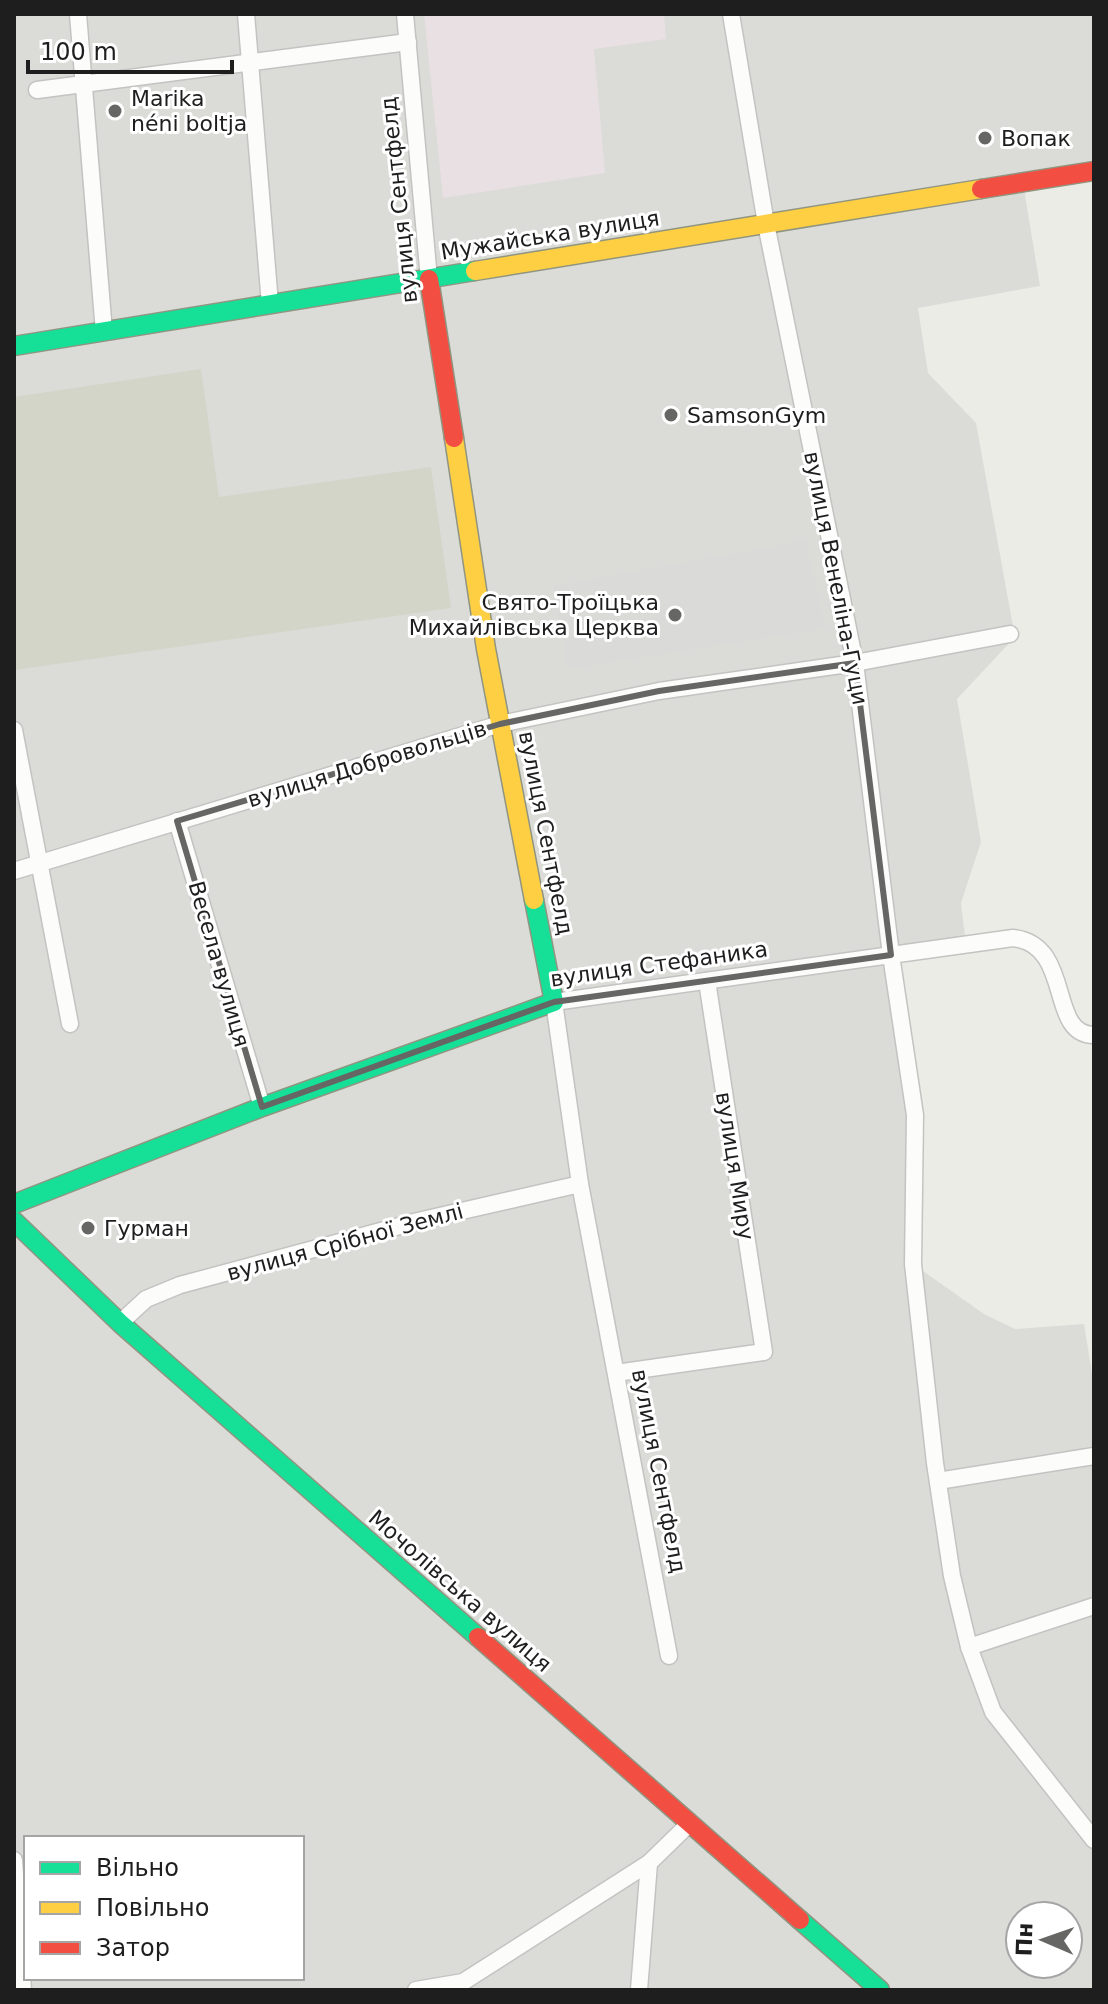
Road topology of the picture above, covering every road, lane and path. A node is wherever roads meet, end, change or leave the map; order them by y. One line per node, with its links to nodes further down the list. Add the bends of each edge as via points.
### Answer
1 (78, 14): 7 (street)
2 (246, 14): 6 (street)
3 (405, 14): 5 (street, вулиця Сентфелд)
4 (731, 14): 10 (street, вулиця Венеліна-Гуци)
5 (408, 42): 6 (street); 11 (street, вулиця Сентфелд)
6 (251, 65): 7 (street); 12 (street)
7 (85, 86): 8 (street); 13 (street)
8 (37, 90)
9 (1094, 171): 10 (main road, Мужайська вулиця)
10 (766, 224): 11 (main road, Мужайська вулиця); 16 (street, вулиця Венеліна-Гуци)
11 (429, 279): 12 (main road, Мужайська вулиця); 17 (main road, вулиця Сентфелд)
12 (270, 304): 13 (main road, Мужайська вулиця)
13 (104, 332): 14 (main road, Мужайська вулиця)
14 (14, 346)
15 (1010, 634): 16 (street, вулиця Добровольців)
16 (855, 663): 17 (street, вулиця Добровольців, via 659,691); 22 (street, вулиця Венеліна-Гуци)
17 (500, 724): 19 (street, вулиця Добровольців); 24 (main road, вулиця Сентфелд)
18 (14, 730): 20 (street)
19 (177, 821): 20 (street, вулиця Добровольців); 27 (street, Весела вулиця)
20 (40, 863): 21 (street, вулиця Добровольців); 25 (street)
21 (14, 871)
22 (891, 955): 23 (street, вулиця Стефаника); 26 (street, вулиця Стефаника, via 1027,940 1041,949 1052,968 1069,1025); 34 (street, вулиця Венеліна-Гуци, via 915,1115 913,1264)
23 (707, 981): 24 (street, вулиця Стефаника); 32 (street, вулиця Миру, via 764,1352)
24 (554, 1002): 27 (main road, вулиця Стефаника); 28 (street, вулиця Сентфелд)
25 (70, 1024)
26 (1094, 1035)
27 (262, 1107): 29 (main road, вулиця Стефаника)
28 (580, 1184): 31 (street, вулиця Срібної Землі, via 180,1285 146,1299); 32 (street, вулиця Сентфелд)
29 (14, 1204)
30 (14, 1221): 31 (main road, Мочолівська вулиця)
31 (120, 1323): 38 (main road, Мочолівська вулиця)
32 (616, 1373): 37 (street, вулиця Сентфелд)
33 (1094, 1456): 34 (street)
34 (938, 1481): 36 (street, вулиця Венеліна-Гуци)
35 (1094, 1606): 36 (street)
36 (969, 1647): 39 (street, вулиця Венеліна-Гуци, via 993,1712)
37 (669, 1656)
38 (689, 1824): 41 (street); 45 (main road, Мочолівська вулиця)
39 (1094, 1840)
40 (14, 1860): 42 (street)
41 (649, 1863): 43 (street, via 463,1982); 44 (street)
42 (23, 1990)
43 (416, 1990)
44 (639, 1990)
45 (880, 1990)

